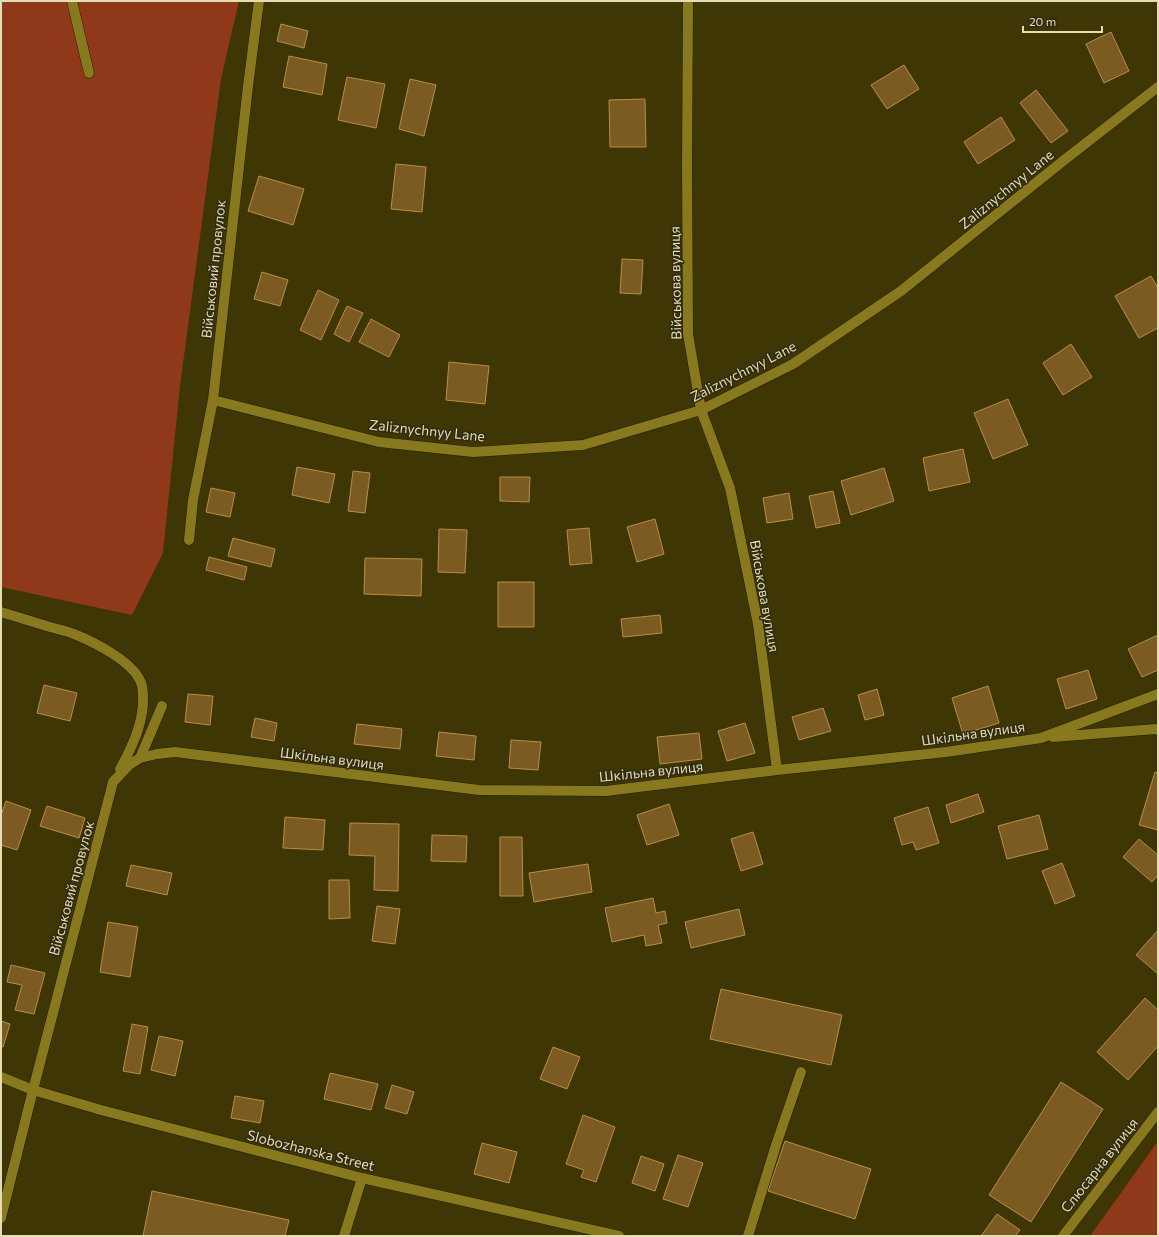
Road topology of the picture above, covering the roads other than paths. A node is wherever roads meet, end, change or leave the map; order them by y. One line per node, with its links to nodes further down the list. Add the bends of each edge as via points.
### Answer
1 (72, 1): 4 (street)
2 (259, 1): 6 (street, Військовий провулок)
3 (688, 1): 7 (street, Військова вулиця, via 688,334)
4 (89, 73)
5 (1158, 86): 7 (street, Zaliznychnyy Lane, via 901,291 793,364)
6 (213, 400): 7 (street, Zaliznychnyy Lane, via 378,442 473,452 583,445); 8 (street, Військовий провулок, via 193,500)
7 (702, 410): 15 (street, Військова вулиця, via 730,488 758,624)
8 (189, 540)
9 (1, 612): 16 (street, via 80,636 122,660 134,671 142,684 142,712 138,730)
10 (1158, 694): 13 (street, Шкільна вулиця)
11 (162, 706): 14 (street, Військовий провулок)
12 (1158, 730): 13 (street)
13 (1041, 738): 15 (street, Шкільна вулиця, via 946,752)
14 (140, 758): 15 (street, Шкільна вулиця, via 175,752 479,790 606,791); 16 (street, Військовий провулок, via 129,765)
15 (777, 770)
16 (113, 782): 19 (street, Військовий провулок)
17 (801, 1072): 25 (street)
18 (1, 1077): 19 (street, Slobozhanska Street)
19 (33, 1090): 21 (street, Slobozhanska Street); 22 (street, Військовий провулок)
20 (1158, 1112): 26 (street, Слюсарна вулиця)
21 (362, 1178): 23 (street); 24 (street, Slobozhanska Street)
22 (1, 1218)
23 (344, 1236)
24 (619, 1236)
25 (748, 1236)
26 (1062, 1236)

